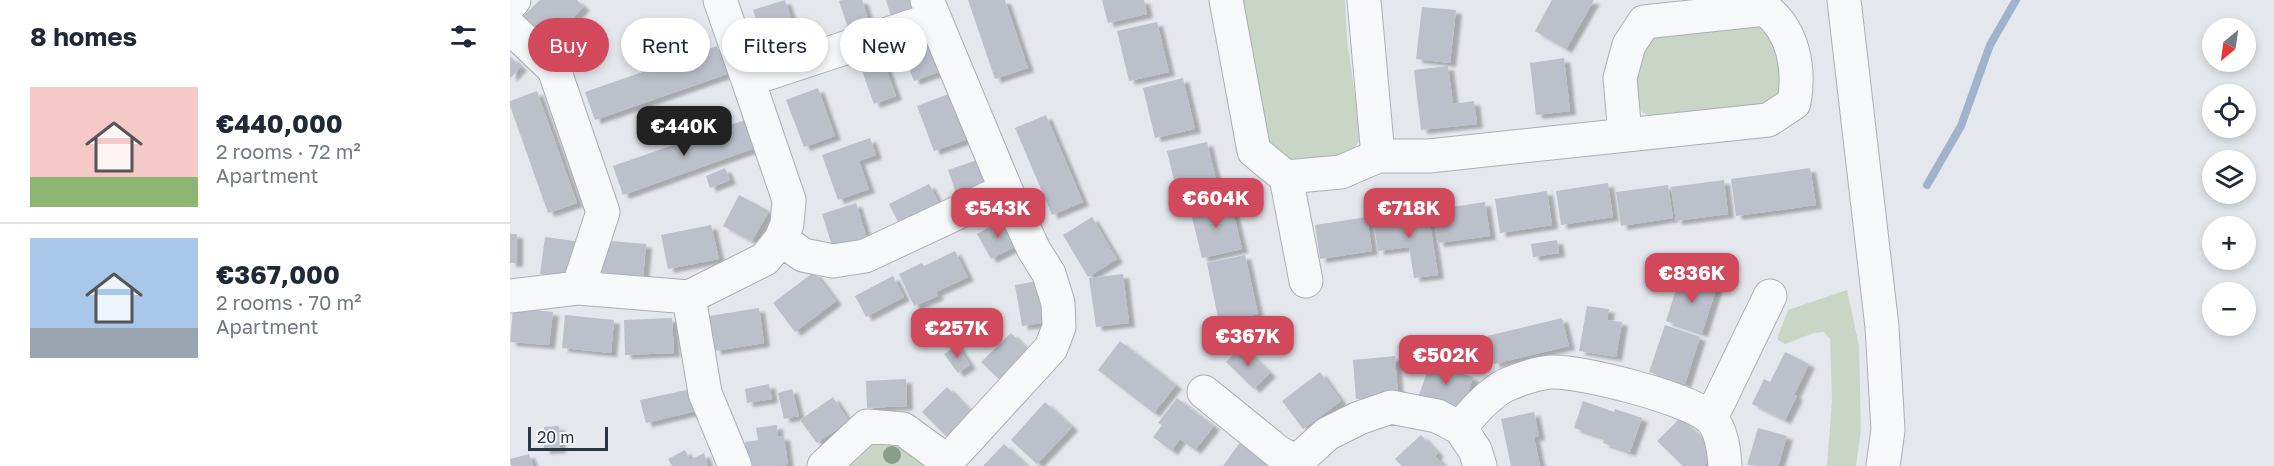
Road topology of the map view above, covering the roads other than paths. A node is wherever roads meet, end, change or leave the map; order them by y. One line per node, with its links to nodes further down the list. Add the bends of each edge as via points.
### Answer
1 (514, 0): 6 (street)
2 (720, 0): 9 (street)
3 (1226, 0): 12 (street, via 1254,151)
4 (1364, 0): 11 (street)
5 (1844, 0): 29 (street, via 1882,327 1888,430)
6 (510, 4)
7 (930, 9): 9 (street); 13 (street)
8 (510, 27): 16 (street, via 554,69 603,212)
9 (748, 80): 14 (street, via 789,200)
10 (1625, 134): 10 (street, via 1620,78 1629,45 1644,22 1765,9 1778,20 1793,47 1797,86 1794,103 1768,120); 11 (street, via 1429,156)
11 (1378, 156): 12 (street, via 1341,172)
12 (1286, 177): 15 (street)
13 (1006, 190): 14 (street, via 865,256 833,261 803,255); 23 (street, via 1049,274 1058,303 1059,327 1051,348)
14 (781, 239): 19 (street, via 765,259)
15 (1306, 281)
16 (578, 288): 17 (street); 19 (street)
17 (510, 296)
18 (1770, 296): 21 (street)
19 (689, 297): 25 (street, via 705,393)
20 (1204, 392): 24 (street)
21 (1711, 418): 22 (street, via 1658,394 1581,374 1550,372 1508,383 1476,408); 28 (street, via 1719,431)
22 (1460, 428): 24 (street, via 1437,416 1390,407 1327,434); 27 (street, via 1475,450)
23 (945, 464): 26 (street, via 903,429 867,426)
24 (1294, 464)
25 (735, 466)
26 (824, 466)
27 (1480, 466)
28 (1725, 466)
29 (1883, 466)

